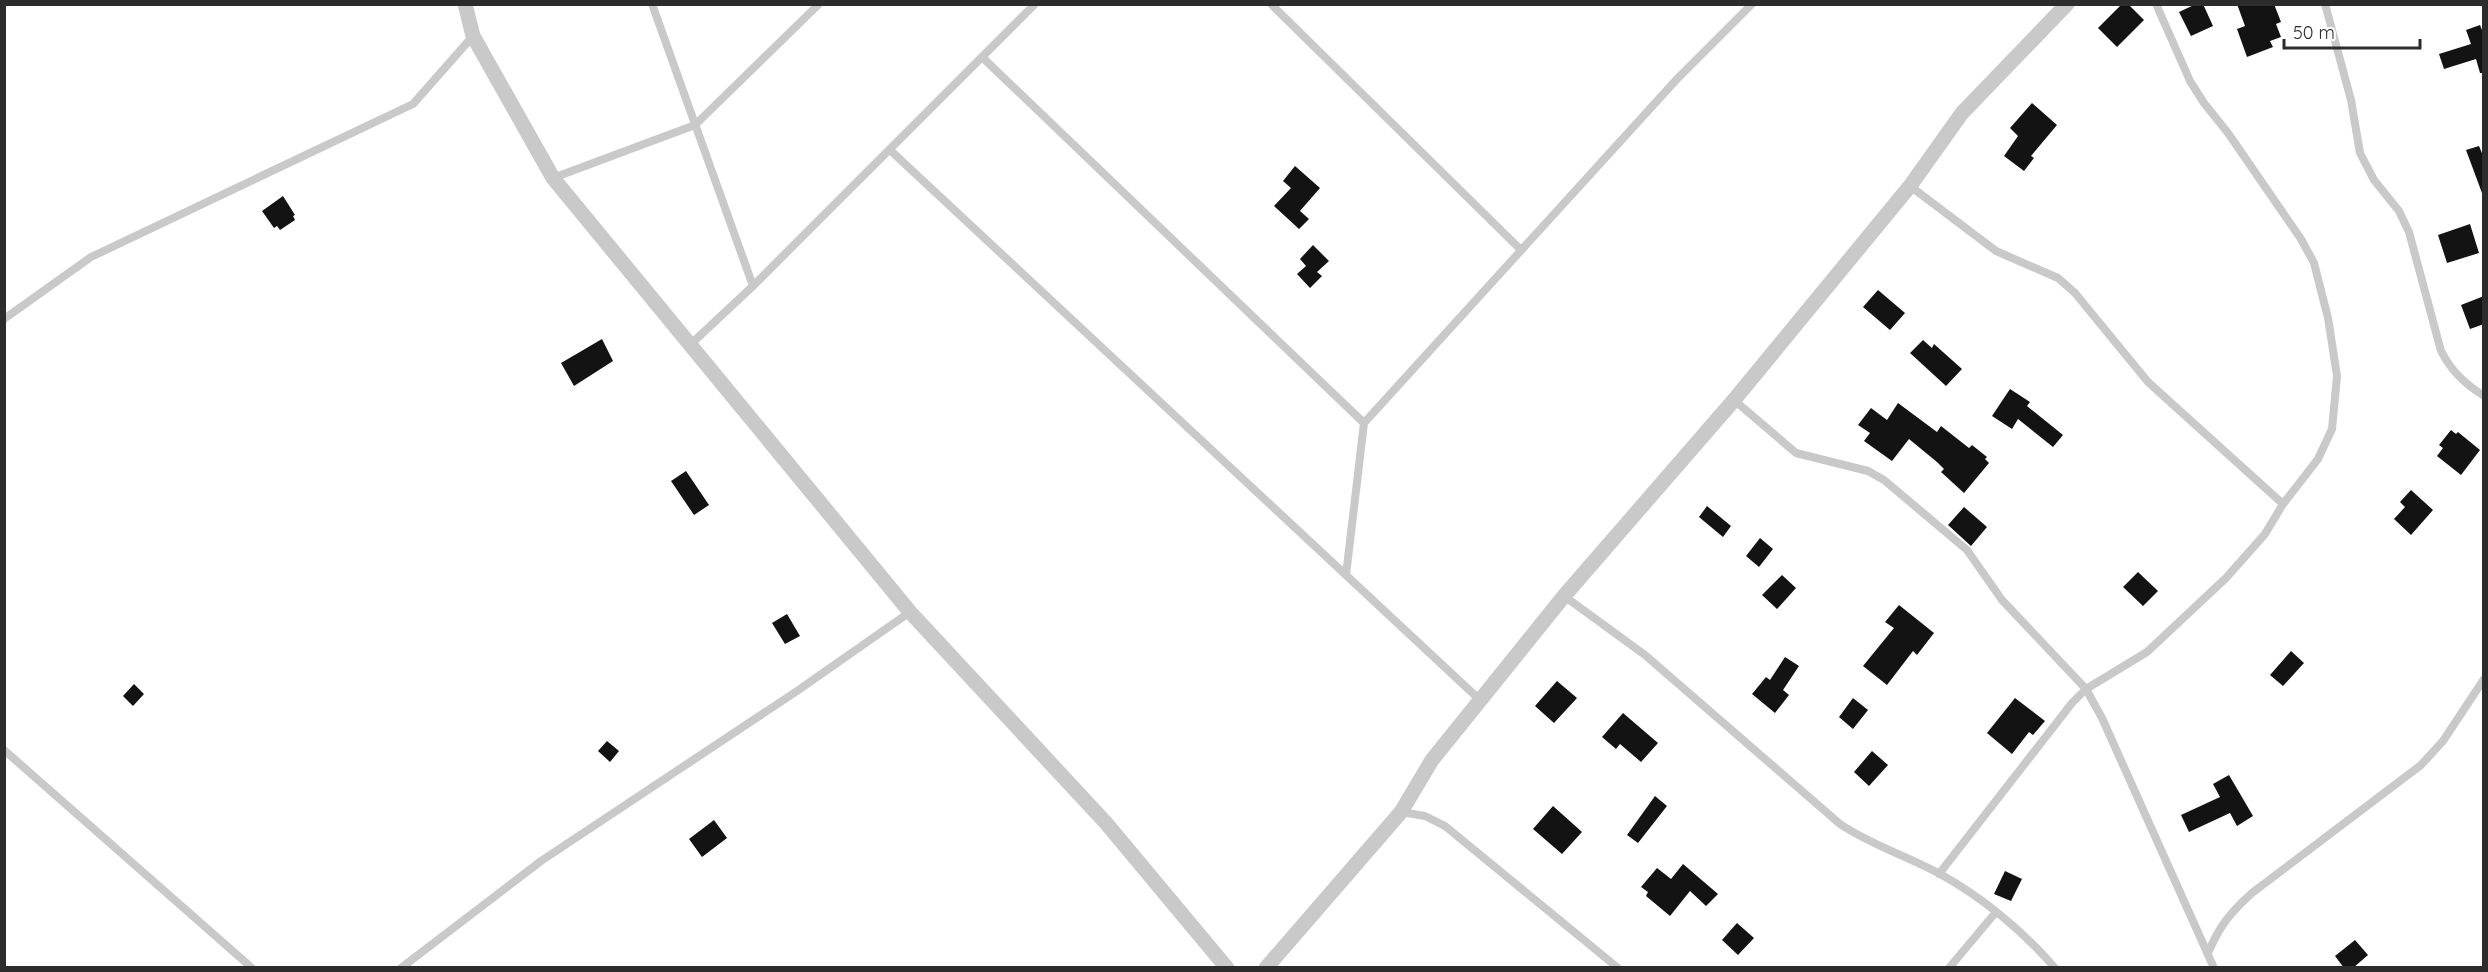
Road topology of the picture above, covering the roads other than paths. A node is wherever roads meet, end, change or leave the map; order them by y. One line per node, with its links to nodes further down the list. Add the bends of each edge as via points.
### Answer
1 (465, 4): 10 (street)
2 (652, 4): 12 (lane)
3 (819, 4): 12 (lane)
4 (1035, 4): 11 (lane)
5 (1271, 4): 16 (lane)
6 (1752, 4): 16 (lane)
7 (2067, 4): 15 (street, via 1962,113)
8 (2156, 4): 23 (lane, via 2190,81 2301,239 2314,263 2328,318 2337,376 2332,429 2318,459)
9 (2325, 4): 20 (lane, via 2351,100 2360,153 2409,232 2441,351 2463,382)
10 (473, 36): 14 (street); 18 (lane, via 413,104 91,257)
11 (982, 57): 13 (lane); 22 (lane)
12 (695, 125): 14 (lane); 17 (lane)
13 (890, 150): 17 (lane); 24 (lane)
14 (553, 178): 19 (street)
15 (1910, 186): 21 (street); 23 (lane, via 1996,251 2058,278 2075,293 2148,382)
16 (1520, 249): 22 (lane)
17 (753, 286): 19 (lane)
18 (4, 319)
19 (691, 344): 26 (street)
20 (2484, 396)
21 (1734, 400): 25 (street); 28 (lane, via 1796,453 1868,471 1884,480 1967,550 2002,600)
22 (1364, 423): 24 (lane)
23 (2283, 504): 28 (lane, via 2265,534 2226,578 2147,652)
24 (1346, 575): 29 (lane)
25 (1564, 596): 29 (street); 32 (lane, via 1662,669 1840,824)
26 (910, 612): 36 (lane, via 541,861); 37 (street, via 1106,823)
27 (2484, 679): 34 (lane, via 2443,741 2421,765 2230,912 2218,928)
28 (2086, 690): 32 (lane); 34 (lane)
29 (1480, 700): 31 (street, via 1432,760)
30 (4, 750): 35 (lane)
31 (1401, 812): 38 (street); 39 (lane, via 1425,816 1445,826)
32 (1939, 874): 33 (lane)
33 (1996, 912): 40 (lane); 41 (lane)
34 (2208, 953): 42 (lane)
35 (252, 968)
36 (400, 968)
37 (1227, 968)
38 (1266, 968)
39 (1618, 968)
40 (1949, 968)
41 (2055, 968)
42 (2214, 968)

